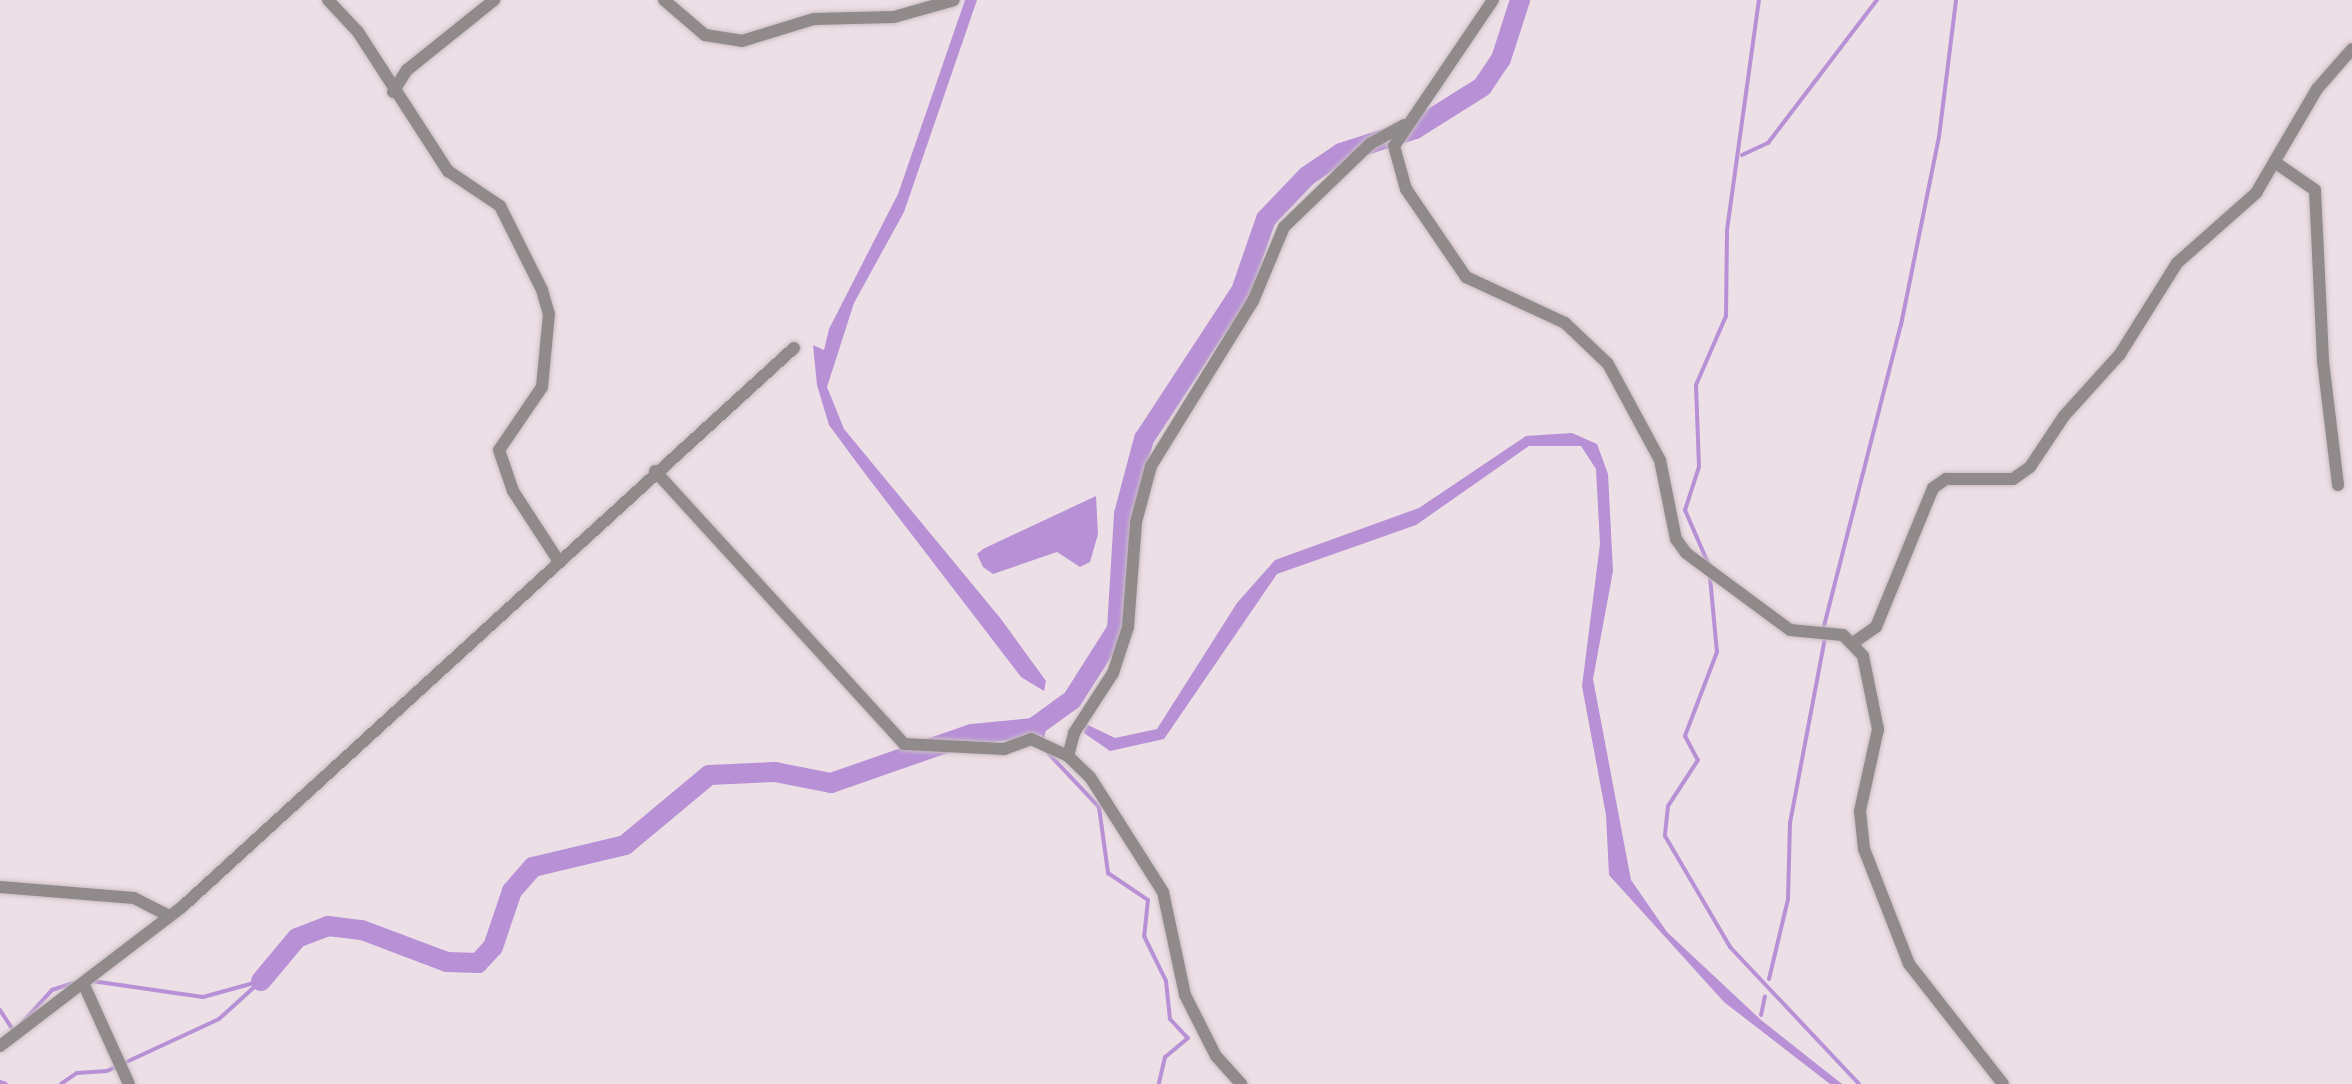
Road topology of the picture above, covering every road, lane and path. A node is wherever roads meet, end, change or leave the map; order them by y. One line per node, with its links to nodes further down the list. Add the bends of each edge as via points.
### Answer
1 (328, 0): 7 (street, via 358,32)
2 (494, 0): 7 (street, via 407,70)
3 (664, 0): 4 (street, via 705,35 742,42 814,18 910,15)
4 (954, 0)
5 (1492, 0): 8 (street)
6 (2352, 49): 9 (street, via 2317,89)
7 (393, 92): 13 (street, via 448,171 500,206 542,290 550,314 542,387 499,450 513,491)
8 (1406, 124): 14 (street, via 1394,146 1406,189 1457,269 1492,294 1574,329 1616,375 1660,460 1676,539 1686,553 1790,630 1835,632); 15 (street, via 1370,144 1284,227 1253,301 1151,466 1136,522 1128,627 1114,673 1067,745)
9 (2276, 164): 12 (street, via 2315,190); 14 (street, via 2249,202 2177,263 2120,354 2064,416 2030,467 2013,479 1946,479 1932,488 1876,627)
10 (794, 348): 11 (street)
11 (655, 471): 13 (street); 15 (street, via 904,744 1004,749 1030,739)
12 (2338, 485)
13 (558, 560): 17 (street)
14 (1853, 643): 22 (street, via 1868,668 1878,714 1876,758 1860,811 1864,848 1909,964)
15 (1068, 756): 21 (street, via 1105,796 1164,892 1184,995 1216,1056)
16 (0, 887): 17 (street, via 134,898)
17 (167, 916): 18 (street)
18 (84, 985): 19 (street); 20 (street)
19 (0, 1046)
20 (126, 1079)
21 (1240, 1084)
22 (2004, 1084)

